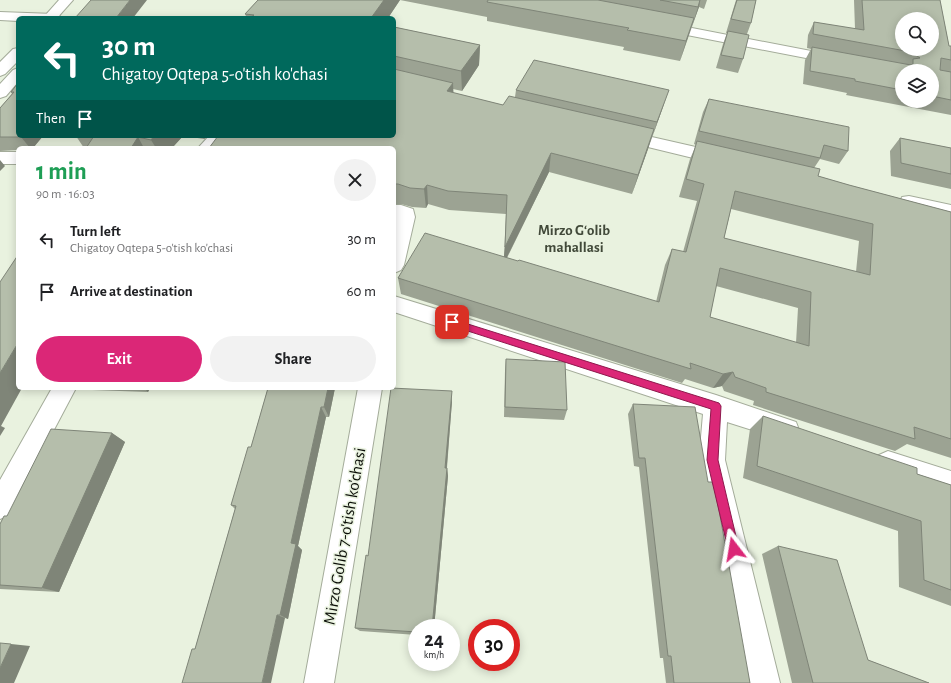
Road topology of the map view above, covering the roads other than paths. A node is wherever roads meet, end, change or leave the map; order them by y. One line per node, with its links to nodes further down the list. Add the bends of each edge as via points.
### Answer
1 (72, 2): 3 (street); 4 (street)
2 (0, 16): 5 (street)
3 (53, 16)
4 (68, 16)
5 (16, 17)
6 (646, 24): 8 (street)
7 (16, 54): 9 (street)
8 (848, 62)
9 (0, 71)
10 (16, 75): 11 (street)
11 (0, 93)
12 (603, 131): 17 (street)
13 (216, 138): 14 (street)
14 (209, 146)
15 (0, 158): 16 (street)
16 (16, 158)
17 (734, 161)
18 (897, 199): 20 (street)
19 (396, 212): 21 (street, via 406,214 406,217)
20 (951, 212)
21 (396, 257)
22 (396, 305): 25 (street)
23 (63, 390): 29 (street)
24 (370, 390): 30 (street, Mirzo Golib 7-o'tish ko'chasi)
25 (716, 406): 26 (street); 31 (street, via 712,460)
26 (807, 436)
27 (868, 456): 28 (street)
28 (951, 484)
29 (0, 506)
30 (319, 683)
31 (765, 683)

